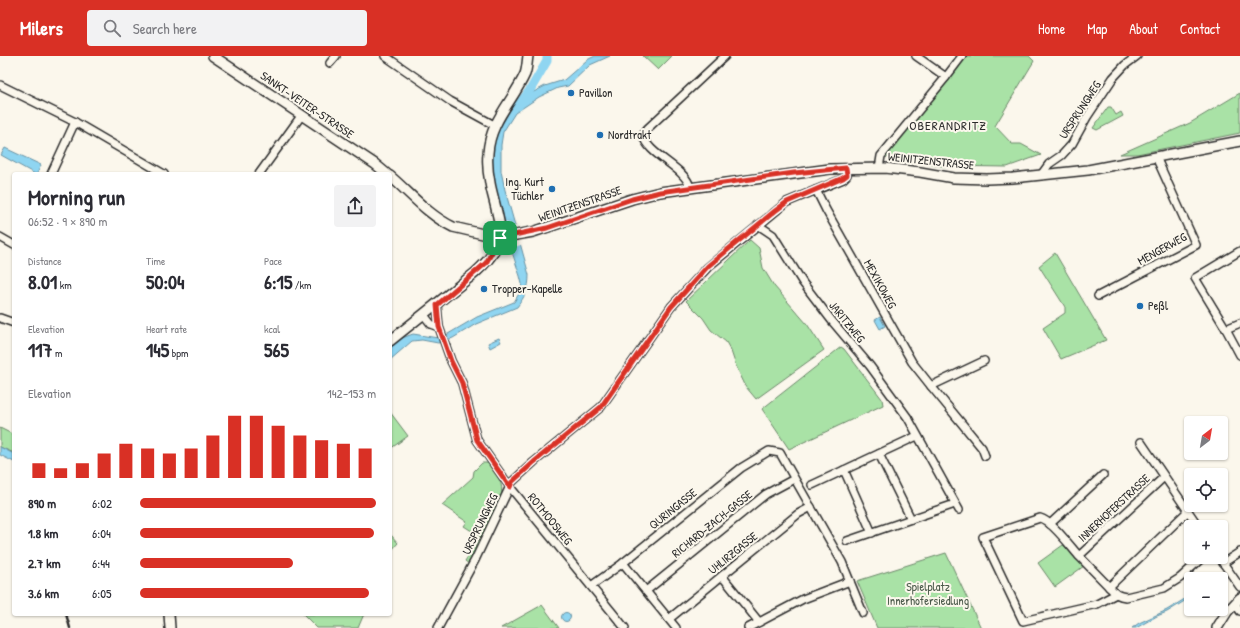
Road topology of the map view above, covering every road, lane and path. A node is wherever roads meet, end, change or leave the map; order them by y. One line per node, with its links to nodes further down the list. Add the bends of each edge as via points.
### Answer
1 (213, 56): 12 (main road, SANKT-VEITER-STRASSE)
2 (336, 56): 9 (street)
3 (385, 56): 14 (street, via 450,101)
4 (528, 56): 14 (main road, via 526,73)
5 (916, 56): 10 (street)
6 (962, 56): 10 (street)
7 (1137, 56): 23 (street, URSPRUNGWEG, via 1114,78 1075,138)
8 (724, 57): 25 (street, via 646,129 643,135 648,146 687,179)
9 (330, 64)
10 (946, 77): 18 (street, via 881,156)
11 (0, 85): 13 (street)
12 (302, 116): 21 (street); 22 (main road, SANKT-VEITER-STRASSE)
13 (75, 122): 19 (street); 20 (street)
14 (494, 125): 29 (main road, via 489,141 488,167)
15 (1240, 141): 16 (main road, WEINITZENSTRASSE)
16 (1156, 157): 23 (main road, WEINITZENSTRASSE, via 1088,170); 32 (street, MENGERWEG, via 1196,246)
17 (846, 168): 18 (main road, WEINITZENSTRASSE); 25 (main road, WEINITZENSTRASSE); 26 (street, URSPRUNGWEG, via 847,175 843,178)
18 (879, 168): 23 (main road, WEINITZENSTRASSE, via 954,178 987,179)
19 (52, 172)
20 (160, 172)
21 (260, 172)
22 (385, 172)
23 (1041, 175)
24 (392, 178): 29 (main road, via 446,224)
25 (690, 187): 29 (main road, WEINITZENSTRASSE, via 632,199 547,228)
26 (816, 190): 27 (street, URSPRUNGWEG, via 787,202); 43 (street, MEXIKOWEG, via 900,342)
27 (756, 227): 44 (street, JARITZWEG, via 773,234 803,283 870,366 908,418); 53 (street, URSPRUNGWEG, via 708,266 671,307 601,407 534,462 512,482)
28 (0, 237): 30 (street)
29 (503, 238): 33 (main road, via 486,263)
30 (12, 244)
31 (1240, 251): 38 (street, via 1195,278)
32 (1098, 296)
33 (437, 305): 34 (main road); 39 (street, ROTMOOSWEG)
34 (424, 315): 39 (street, via 431,324); 40 (main road)
35 (0, 318): 36 (street)
36 (12, 322)
37 (1240, 324): 38 (street)
38 (1226, 329): 41 (street)
39 (441, 330): 53 (street, ROTMOOSWEG, via 445,346 462,383 477,440)
40 (392, 339)
41 (1240, 355)
42 (984, 361): 43 (street)
43 (931, 386): 47 (street, MEXIKOWEG, via 982,448)
44 (917, 436): 46 (street); 57 (street, JARITZWEG, via 957,507)
45 (1141, 442): 50 (street, INNERHOFERSTRASSE)
46 (879, 454): 48 (street); 57 (street)
47 (985, 456)
48 (844, 470): 52 (street); 59 (street)
49 (1103, 476): 58 (street)
50 (1164, 477): 54 (street, INNERHOFERSTRASSE); 62 (street, INNERHOFERSTRASSE)
51 (794, 480): 55 (street); 64 (street, QURINGASSE, via 780,453 769,451 741,468); 72 (street, RICHARD-ZACH-GASSE, via 766,494)
52 (812, 485)
53 (510, 487): 70 (street, ROTMOOSWEG); 81 (street, URSPRUNGWEG)
54 (1184, 505)
55 (811, 507): 67 (street, UHLIRZGASSE, via 798,514); 68 (street)
56 (1187, 512): 71 (street)
57 (911, 519): 59 (street, JARITZWEG)
58 (1050, 524): 62 (street, INNERHOFERSTRASSE); 73 (street, via 1040,518 983,537 1023,621 1097,604)
59 (872, 533): 60 (street, JARITZWEG)
60 (847, 541)
61 (1240, 552): 63 (street)
62 (1079, 556): 71 (street, INNERHOFERSTRASSE)
63 (1228, 557)
64 (623, 563): 70 (street, QURINGASSE); 72 (street)
65 (1195, 564): 73 (street, via 1164,588 1126,597)
66 (1224, 564): 69 (street)
67 (722, 576): 78 (street, UHLIRZGASSE); 79 (street)
68 (850, 581): 76 (street); 79 (street, via 809,596)
69 (1238, 584)
70 (591, 586): 82 (street, ROTMOOSWEG)
71 (1109, 587): 73 (street, INNERHOFERSTRASSE)
72 (646, 591): 78 (street)
73 (1116, 594)
74 (1237, 601): 75 (street); 85 (main road)
75 (1240, 612)
76 (863, 613)
77 (169, 616): 80 (main road)
78 (669, 619): 83 (street)
79 (759, 622): 84 (street)
80 (170, 628)
81 (438, 628)
82 (625, 628)
83 (676, 628)
84 (748, 628)
85 (1217, 628)

